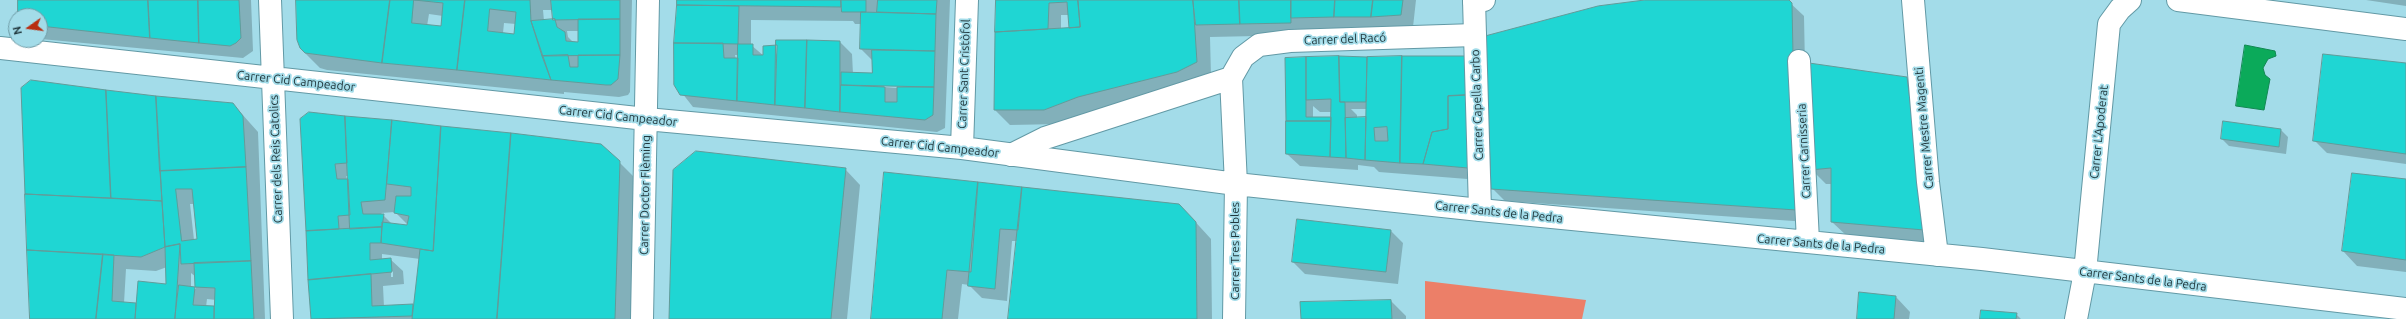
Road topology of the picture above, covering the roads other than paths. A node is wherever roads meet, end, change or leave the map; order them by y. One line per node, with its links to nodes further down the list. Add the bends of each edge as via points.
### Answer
1 (270, 0): 13 (street, Carrer dels Reis Catolics)
2 (648, 0): 14 (street, Carrer Doctor Flèming)
3 (967, 0): 15 (street, Carrer Sant Cristòfol)
4 (1477, 0): 9 (street, Carrer Capella Carbo)
5 (1913, 0): 20 (street, Carrer Mestre Magenti)
6 (2130, 0): 21 (street, Carrer L'Apoderat, via 2109,24)
7 (2178, 0): 8 (street)
8 (2406, 29)
9 (1475, 36): 12 (street, Carrer del Racó, via 1290,41 1259,45 1243,57); 18 (street, Carrer Capella Carbo)
10 (0, 48): 13 (street, Carrer Cid Campeador)
11 (1799, 62): 19 (street, Carrer Carnisseria)
12 (1231, 78): 16 (street, via 1045,138); 17 (street)
13 (273, 79): 14 (street, Carrer Cid Campeador); 23 (street, Carrer dels Reis Catolics)
14 (646, 119): 15 (street, Carrer Cid Campeador); 24 (street, Carrer Doctor Flèming)
15 (962, 148): 16 (street, Carrer Cid Campeador)
16 (1010, 155): 17 (street, Carrer Cid Campeador)
17 (1236, 184): 18 (street, Carrer Sants de la Pedra); 25 (street, Carrer Tres Pobles)
18 (1480, 210): 19 (street, Carrer Sants de la Pedra)
19 (1808, 241): 20 (street, Carrer Sants de la Pedra)
20 (1936, 255): 21 (street, Carrer Sants de la Pedra)
21 (2085, 272): 22 (street, Carrer Sants de la Pedra); 26 (street, Carrer L'Apoderat)
22 (2406, 310)
23 (282, 319)
24 (642, 319)
25 (1234, 319)
26 (2076, 319)

